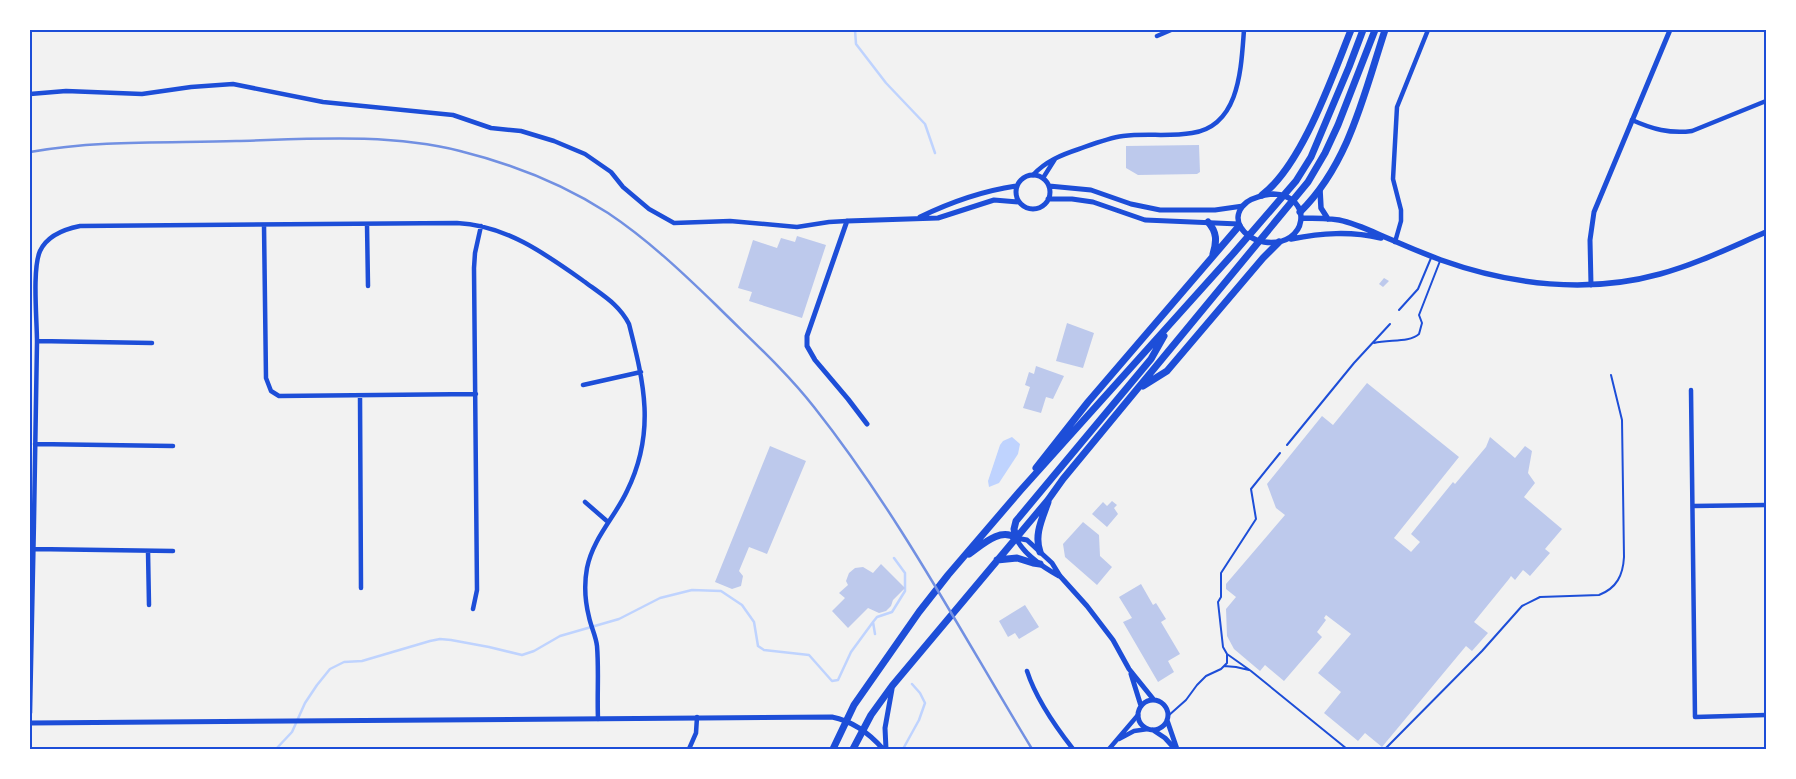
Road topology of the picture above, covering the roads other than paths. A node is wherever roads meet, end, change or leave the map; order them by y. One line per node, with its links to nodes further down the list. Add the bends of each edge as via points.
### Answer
1 (1171, 30): 9 (street)
2 (1244, 30): 13 (street, via 1236,91 1221,118 1203,130 1184,134 1123,136)
3 (1351, 30): 19 (highway, via 1321,104 1294,158 1273,187)
4 (1363, 30): 41 (highway, via 1315,148 1296,181)
5 (1375, 30): 50 (highway, via 1338,125 1308,182)
6 (1385, 30): 18 (highway, via 1340,158)
7 (1428, 30): 34 (street, via 1397,107 1393,179 1401,221)
8 (1670, 30): 12 (street)
9 (1157, 36)
10 (30, 94): 26 (street, via 142,94 233,84 323,102 453,115 491,128 521,131 585,154 611,172 649,210 674,222 730,221 797,227)
11 (1766, 101): 12 (street, via 1680,133 1661,131)
12 (1632, 120): 38 (street, via 1592,220)
13 (1055, 158): 14 (street); 15 (street)
14 (1033, 175): 15 (street); 16 (street, via 1022,178)
15 (1043, 178): 17 (street)
16 (1016, 186): 21 (street); 24 (street, via 979,193)
17 (1049, 186): 20 (street); 22 (street, via 1091,190 1160,210 1215,210)
18 (1320, 190): 23 (highway); 25 (main road, via 1321,208)
19 (1262, 195): 22 (main road); 23 (main road, via 1287,196 1294,201)
20 (1048, 200): 21 (street, via 1035,208); 27 (street, via 1093,202 1145,220)
21 (1019, 202): 24 (street, via 994,200 938,218)
22 (1244, 206): 30 (main road, via 1238,218)
23 (1301, 215): 25 (main road); 33 (main road, via 1298,231)
24 (917, 219): 26 (street)
25 (1328, 219): 34 (main road, via 1355,225)
26 (847, 222): 54 (street, via 807,346)
27 (1208, 222): 30 (street); 36 (highway, via 1216,237)
28 (367, 224): 29 (street); 31 (street); 39 (street)
29 (264, 225): 43 (street, via 80,226 59,232 46,242 38,259); 53 (street, via 268,388 280,396)
30 (1239, 225): 33 (main road, via 1249,238 1265,242); 36 (highway)
31 (481, 226): 46 (street, via 526,243 614,303 629,324); 52 (street, via 474,268)
32 (1766, 232): 38 (main road, via 1660,274)
33 (1282, 241): 34 (main road, via 1345,232); 50 (highway, via 1263,258 1167,371)
34 (1395, 242): 35 (main road)
35 (1432, 256): 37 (main road); 40 (lane, via 1418,289)
36 (1211, 259): 59 (highway, via 1088,402)
37 (1441, 259): 38 (main road, via 1488,275 1520,281); 45 (lane, via 1419,315 1422,323 1419,334 1413,339)
38 (1592, 284)
39 (368, 286)
40 (1399, 310)
41 (1170, 324): 59 (highway); 66 (highway, via 1151,359 1016,522)
42 (1390, 324): 45 (lane)
43 (37, 341): 44 (street); 49 (street)
44 (152, 343)
45 (1372, 343): 56 (lane)
46 (640, 372): 48 (street); 65 (street, via 645,397 643,442 627,491)
47 (1611, 375): 106 (lane, via 1622,420 1624,557 1618,581 1599,595 1540,597 1522,606)
48 (583, 385)
49 (33, 387): 55 (street)
50 (1138, 389): 61 (highway)
51 (1691, 390): 64 (street)
52 (476, 394): 53 (street); 77 (street, via 477,590)
53 (360, 396): 75 (street)
54 (867, 424)
55 (35, 444): 57 (street); 60 (street)
56 (1287, 445)
57 (173, 446)
58 (1280, 453): 79 (lane, via 1251,488 1256,518 1221,573 1218,602 1223,647)
59 (1020, 491): 71 (highway)
60 (32, 498): 67 (street)
61 (1048, 500): 66 (highway); 70 (highway, via 1037,534)
62 (585, 502): 65 (street)
63 (1766, 505): 64 (street)
64 (1693, 506): 89 (street, via 1695,717)
65 (608, 522): 92 (street, via 591,553 587,568 586,600 596,645)
66 (1016, 538): 70 (street, via 1027,540); 71 (highway, via 1008,534 996,536); 72 (highway); 73 (street, via 1020,548)
67 (34, 549): 68 (street); 78 (street)
68 (148, 551): 69 (street); 76 (street)
69 (173, 551)
70 (1040, 552): 74 (street)
71 (961, 560): 93 (highway, via 919,612)
72 (996, 560): 73 (highway, via 1017,558); 84 (highway)
73 (1040, 564): 74 (street)
74 (1060, 576): 81 (street, via 1088,606)
75 (361, 588)
76 (148, 605)
77 (473, 609)
78 (31, 613): 87 (street)
79 (1227, 654): 80 (lane); 83 (lane)
80 (1224, 666): 83 (lane); 91 (lane, via 1206,676)
81 (1129, 669): 85 (street); 86 (street)
82 (1027, 671): 102 (street, via 1031,685)
83 (1251, 671): 105 (lane)
84 (892, 686): 96 (highway); 101 (street, via 884,728)
85 (1154, 700): 86 (street); 91 (street, via 1166,707)
86 (1142, 706): 88 (street)
87 (30, 713)
88 (1138, 715): 95 (street, via 1141,723); 97 (street)
89 (1766, 715)
90 (697, 718): 92 (street); 93 (street); 98 (street, via 696,733)
91 (1167, 718): 95 (street, via 1161,727); 104 (street)
92 (598, 719): 94 (street)
93 (846, 719): 96 (street); 99 (highway)
94 (30, 723)
95 (1151, 729): 97 (street, via 1134,731); 104 (street)
96 (863, 731): 100 (highway); 101 (street)
97 (1117, 740): 103 (street)
98 (689, 749)
99 (833, 749)
100 (853, 749)
101 (885, 749)
102 (1073, 749)
103 (1109, 749)
104 (1176, 749)
105 (1347, 749)
106 (1385, 749)

